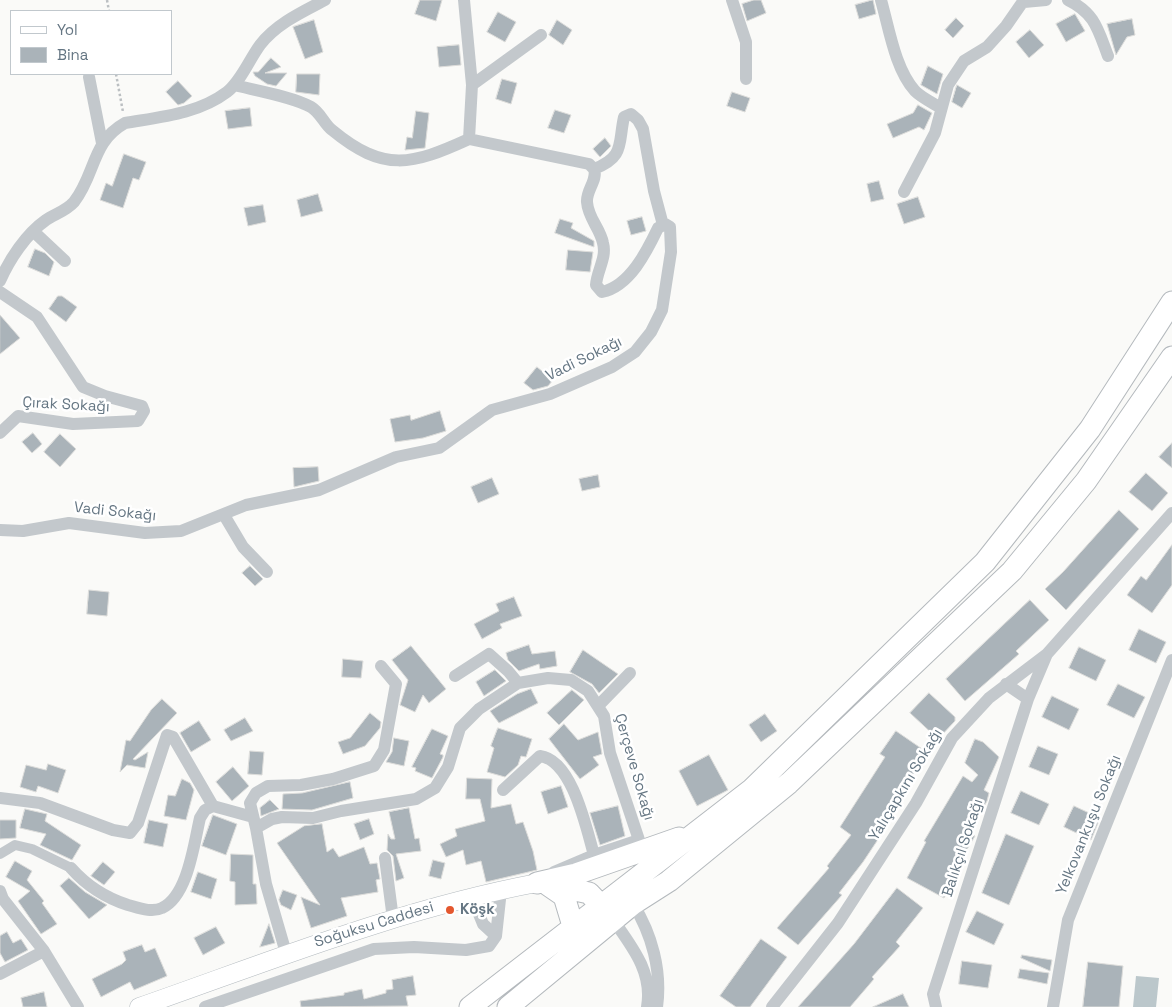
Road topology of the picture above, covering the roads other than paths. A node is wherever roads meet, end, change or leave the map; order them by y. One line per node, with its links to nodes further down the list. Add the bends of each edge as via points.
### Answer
1 (325, 0): 12 (street, via 284,22 260,44)
2 (464, 0): 13 (street)
3 (732, 0): 11 (street, via 746,42)
4 (881, 0): 14 (street, via 892,43 907,78 916,91)
5 (1046, 0): 7 (street)
6 (1068, 0): 9 (street, via 1082,6 1094,20)
7 (1024, 1): 14 (street, via 987,47 964,61 948,85)
8 (541, 35): 13 (street)
9 (1108, 56)
10 (89, 77): 16 (street)
11 (746, 79)
12 (234, 85): 15 (street, via 311,107 329,128 368,155 402,161 430,157); 16 (street, via 212,102 190,111 125,123)
13 (472, 85): 15 (street)
14 (941, 108): 18 (street, via 935,133)
15 (469, 139): 17 (street, via 588,164)
16 (102, 143): 20 (street, via 75,201)
17 (594, 169): 19 (street, Vadi Sokağı, via 613,159 621,142 624,118 631,114 635,116 643,129 650,175); 19 (street, via 587,203 590,217 603,242 604,256 596,282 598,290 609,290 631,273)
18 (904, 192)
19 (663, 224): 28 (street, Vadi Sokağı, via 670,228 672,234 662,310 645,342 623,361 550,394 492,410 435,450 396,457 319,490 246,505)
20 (33, 231): 21 (street); 22 (street)
21 (65, 261)
22 (0, 281)
23 (0, 292): 26 (street, Çırak Sokağı, via 37,317 83,386 142,406 144,411 138,421 117,423 73,424 18,416)
24 (1172, 302): 43 (highway, via 1090,429 985,562 778,764)
25 (1172, 357): 56 (highway, via 1086,481 1012,571 789,783 669,881)
26 (0, 433)
27 (1172, 513): 31 (street, Yalıçapkını Sokağı)
28 (224, 515): 29 (street, Vadi Sokağı, via 166,534 69,523 23,531); 30 (street, via 243,547)
29 (0, 530)
30 (267, 572)
31 (1047, 654): 37 (street, Yalıçapkını Sokağı); 38 (street, Balıkçıl Sokağı)
32 (1172, 660): 73 (street, Yelkovankuşu Sokağı, via 1068,920)
33 (381, 666): 44 (street, via 396,684 384,750 374,766 333,779 301,785 268,786 256,793 250,803)
34 (630, 673): 39 (street)
35 (455, 676): 36 (street, via 489,654)
36 (518, 683): 39 (street, Çerçeve Sokağı, via 548,678 570,680 588,691); 44 (street, Çerçeve Sokağı, via 479,708 460,728 448,767 435,788 416,799 313,818 282,817)
37 (1006, 684): 38 (street); 71 (street, Yalıçapkını Sokağı, via 952,738 916,803 838,923)
38 (1028, 699): 72 (street, Balıkçıl Sokağı, via 933,994)
39 (598, 706): 46 (street, Çerçeve Sokağı, via 604,716 610,753)
40 (503, 790): 48 (street, via 540,756 549,757 557,764 580,805)
41 (0, 798): 42 (street, via 40,803 113,830 130,833 138,823 167,735 173,737)
42 (213, 806): 44 (street); 50 (street, via 200,818 185,881 163,908 146,910 116,901 82,880)
43 (720, 815): 45 (highway); 46 (highway)
44 (254, 822): 62 (street, via 266,884)
45 (698, 832): 51 (highway); 56 (highway)
46 (639, 840): 48 (street, Soğuksu Caddesi)
47 (0, 854): 50 (street, via 15,845 32,849)
48 (594, 855): 52 (street, Soğuksu Caddesi, via 558,870)
49 (385, 858): 58 (street)
50 (71, 868)
51 (576, 874): 52 (highway); 56 (highway, via 599,877)
52 (542, 884): 53 (main road, Soğuksu Caddesi); 57 (highway, via 589,894); 59 (highway, via 564,896)
53 (501, 890): 55 (main road, Soğuksu Caddesi); 60 (street)
54 (0, 891): 61 (street, via 3,900)
55 (472, 897): 58 (main road, Soğuksu Caddesi); 60 (street, via 483,924)
56 (626, 898): 57 (highway); 70 (street, via 645,923 651,940 657,975)
57 (608, 913): 59 (highway); 68 (highway); 69 (street, via 638,955 646,974)
58 (393, 919): 62 (main road, Soğuksu Caddesi)
59 (573, 926): 67 (highway)
60 (496, 936): 66 (street, via 489,946 466,950 374,949)
61 (44, 951): 63 (street); 64 (street)
62 (286, 953): 65 (main road, Soğuksu Caddesi)
63 (0, 974)
64 (78, 1007)
65 (139, 1007)
66 (205, 1007)
67 (470, 1007)
68 (508, 1007)
69 (647, 1007)
70 (657, 1007)
71 (772, 1007)
72 (936, 1007)
73 (1053, 1007)

